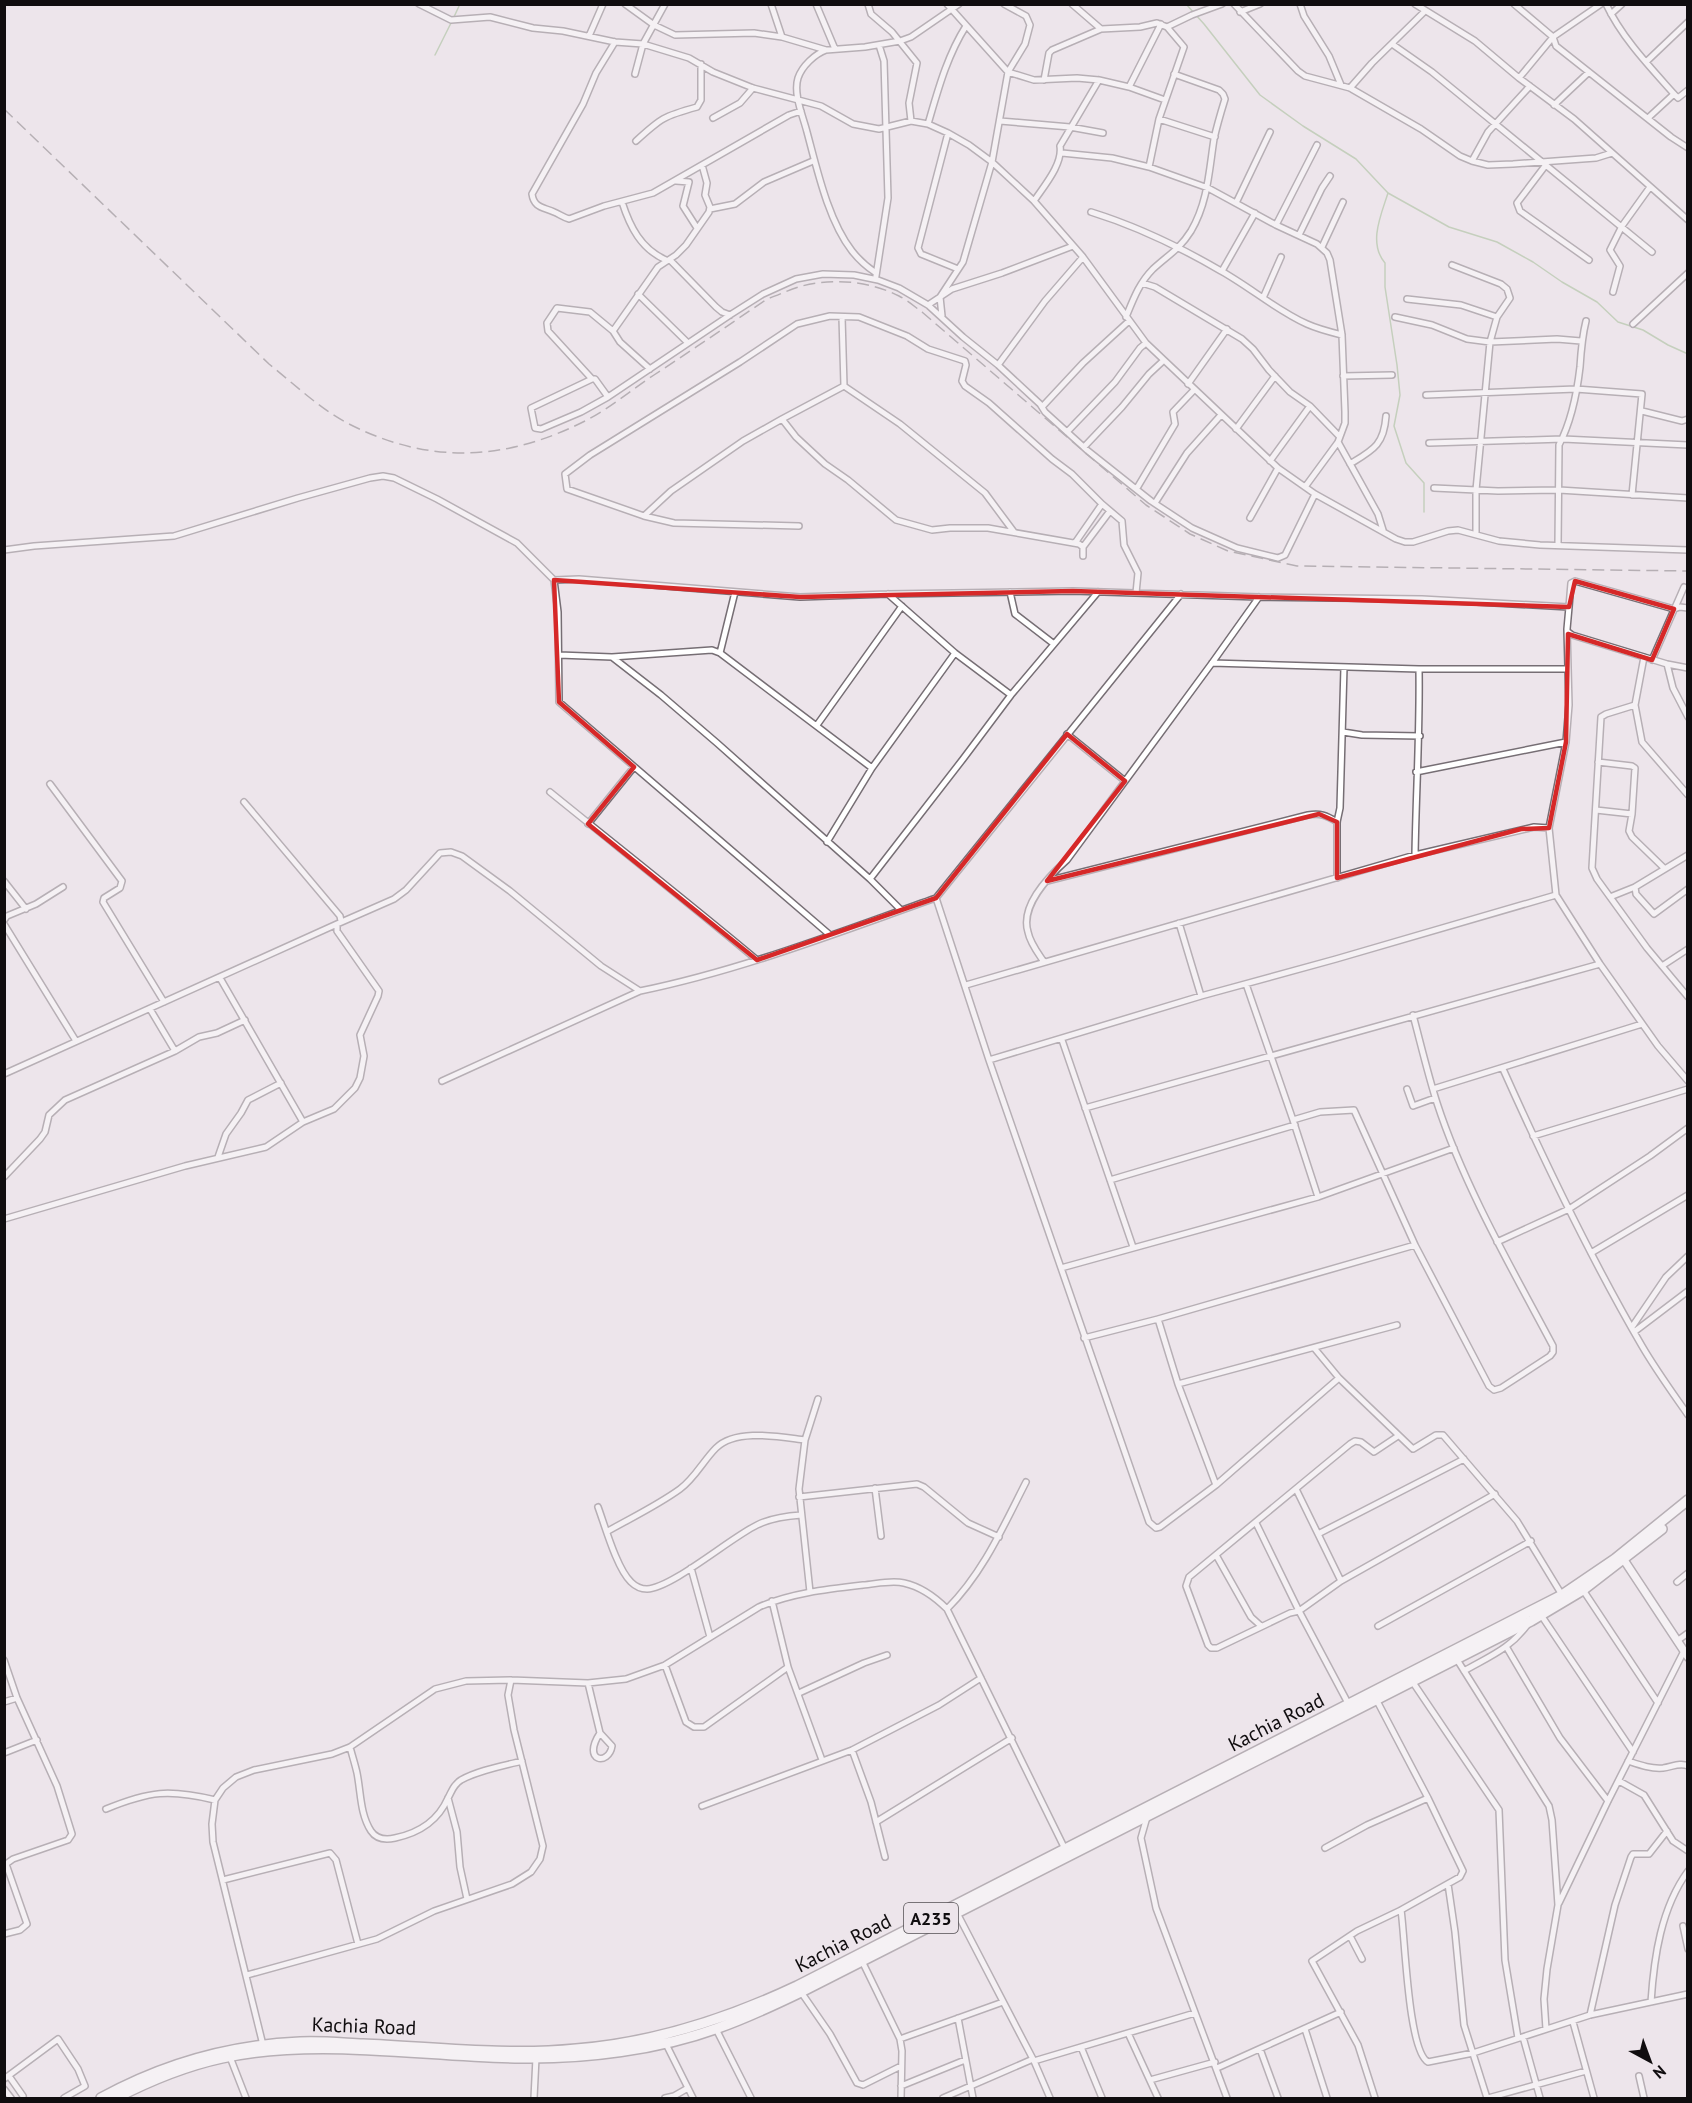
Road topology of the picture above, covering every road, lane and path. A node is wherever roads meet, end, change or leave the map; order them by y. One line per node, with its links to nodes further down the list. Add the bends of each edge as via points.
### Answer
1 (419, 4): 29 (street, via 449,20 490,17)
2 (603, 4): 29 (street)
3 (625, 4): 25 (street)
4 (665, 4): 25 (street)
5 (771, 4): 30 (street)
6 (816, 4): 37 (street)
7 (868, 4): 32 (street, via 871,14)
8 (959, 4): 20 (street)
9 (1004, 4): 41 (street, via 1026,16 1030,25 1025,44)
10 (1072, 4): 28 (street)
11 (1222, 4): 27 (street)
12 (1234, 4): 21 (street)
13 (1260, 4): 21 (street)
14 (1300, 4): 48 (street)
15 (1415, 4): 22 (street)
16 (1601, 4): 31 (street)
17 (1606, 4): 23 (street)
18 (1622, 4): 23 (street)
19 (1518, 6): 31 (street)
20 (950, 7): 26 (street); 32 (street)
21 (1240, 12): 48 (street, via 1298,71)
22 (1424, 12): 35 (street); 45 (street, via 1475,41)
23 (1611, 14): 39 (street)
24 (1688, 22): 39 (street)
25 (654, 25): 30 (street, via 675,35 754,33); 34 (street)
26 (966, 26): 41 (street); 64 (street)
27 (1164, 26): 28 (street, via 1157,23); 44 (street, via 1184,47); 50 (street)
28 (1101, 29): 46 (street, via 1052,50)
29 (589, 36): 33 (street)
30 (782, 37): 38 (street)
31 (1553, 37): 42 (street, via 1556,46); 45 (street)
32 (900, 41): 36 (street); 62 (street, via 917,63 909,103)
33 (615, 42): 34 (street); 89 (street, via 531,195 538,207 569,219)
34 (644, 44): 40 (street); 43 (street)
35 (1392, 44): 52 (street); 65 (street)
36 (879, 45): 37 (street); 66 (street, via 884,61)
37 (835, 49): 38 (street)
38 (826, 50): 55 (street, via 802,70 797,80)
39 (1646, 62): 54 (street)
40 (702, 64): 51 (street); 72 (street, via 698,107 658,120)
41 (1008, 72): 46 (street, via 1021,78); 63 (street)
42 (1589, 72): 57 (street); 60 (street)
43 (635, 74)
44 (1174, 74): 56 (street); 71 (street, via 1223,94)
45 (1519, 78): 49 (street)
46 (1044, 80): 47 (street)
47 (1099, 80): 50 (street); 67 (street)
48 (1341, 85): 52 (street)
49 (1530, 86): 57 (street); 65 (street)
50 (1129, 87): 56 (street)
51 (753, 88): 55 (street); 59 (street, via 740,103)
52 (1350, 88): 78 (street)
53 (1688, 90): 54 (street, via 1678,98)
54 (1674, 94): 60 (street)
55 (798, 100): 58 (street); 66 (street, via 821,106 853,124)
56 (1165, 100): 61 (street)
57 (1554, 105): 76 (street)
58 (801, 111): 77 (street); 81 (street)
59 (713, 118)
60 (1648, 118): 74 (street)
61 (1159, 119): 71 (street); 83 (street)
62 (911, 121): 64 (street); 66 (street)
63 (1000, 121): 67 (street); 80 (street)
64 (928, 124): 69 (street)
65 (1496, 124): 78 (street); 79 (street)
66 (886, 128): 111 (street, via 888,198)
67 (1070, 128): 70 (street); 75 (street, via 1060,146)
68 (1270, 132): 91 (street)
69 (948, 133): 80 (street); 109 (street, via 918,248 921,254)
70 (1103, 133)
71 (1215, 137): 87 (street)
72 (636, 141)
73 (1317, 145): 96 (street)
74 (1688, 148)
75 (1062, 153): 83 (street, via 1112,158); 88 (street)
76 (1612, 153): 79 (street, via 1596,158); 86 (street)
77 (813, 161): 92 (street, via 764,183 735,204); 111 (street, via 851,250)
78 (1472, 161): 79 (street, via 1488,165)
79 (1540, 161): 82 (street)
80 (992, 162): 88 (street); 109 (street)
81 (702, 165): 85 (street); 92 (street)
82 (1545, 166): 97 (street); 107 (street, via 1517,203 1518,207)
83 (1149, 167): 87 (street)
84 (1330, 176): 99 (street)
85 (674, 182): 89 (street); 98 (street, via 689,182 682,206)
86 (1650, 187): 95 (street); 97 (street)
87 (1208, 188): 91 (street); 102 (street, via 1203,208)
88 (1034, 201): 100 (street)
89 (622, 202): 106 (street, via 633,230 645,246)
90 (1343, 202): 101 (street)
91 (1236, 203): 94 (street)
92 (710, 209): 98 (street)
93 (1091, 212): 102 (street)
94 (1255, 213): 96 (street); 110 (street)
95 (1687, 219)
96 (1276, 225): 99 (street)
97 (1622, 226): 103 (street); 115 (street, via 1610,250 1620,266)
98 (697, 228): 106 (street, via 686,245)
99 (1299, 235): 101 (street)
100 (1073, 246): 104 (street); 117 (street, via 952,289)
101 (1322, 247): 131 (street, via 1330,260)
102 (1180, 248): 110 (street); 114 (street)
103 (1652, 252)
104 (1083, 257): 126 (street); 137 (street)
105 (1281, 257): 118 (street)
106 (668, 260): 116 (street); 121 (street, via 716,307)
107 (1588, 260)
108 (1452, 265): 125 (street, via 1485,276 1507,290 1510,298)
109 (958, 269): 117 (street)
110 (1222, 271): 118 (street)
111 (876, 273): 113 (street)
112 (1688, 273): 128 (street)
113 (878, 280): 120 (street); 121 (street, via 823,274 796,279)
114 (1142, 283): 126 (street); 129 (street)
115 (1613, 292)
116 (638, 294): 130 (street); 134 (street)
117 (940, 297): 120 (street); 123 (street)
118 (1263, 298): 131 (street, via 1309,325)
119 (1407, 299): 125 (street, via 1461,305)
120 (928, 305): 123 (street)
121 (730, 315): 134 (street)
122 (842, 316): 144 (street); 178 (street, via 879,324 928,349 965,361 965,386 1072,474); 180 (street, via 796,324 565,474 567,489)
123 (942, 316): 137 (street)
124 (1395, 317): 133 (street)
125 (1497, 317): 133 (street)
126 (1127, 319): 135 (street); 151 (street)
127 (1586, 321): 132 (street)
128 (1633, 324)
129 (1227, 329): 140 (street, via 1254,348); 143 (street)
130 (613, 331): 138 (street); 142 (street, via 582,310 557,308 547,323 548,331)
131 (1342, 335): 141 (street)
132 (1581, 341): 133 (street); 145 (street)
133 (1490, 342): 147 (street)
134 (688, 343): 138 (street)
135 (1146, 343): 136 (street); 158 (street, via 1122,375)
136 (1163, 361): 143 (street); 165 (street)
137 (998, 365): 151 (street)
138 (650, 369): 149 (street)
139 (1392, 375): 141 (street)
140 (1275, 376): 150 (street, via 1290,393); 157 (street)
141 (1342, 376): 159 (street, via 1346,412)
142 (592, 379): 149 (street); 149 (street, via 531,408 536,428 581,412)
143 (1188, 384): 146 (street)
144 (844, 386): 155 (street); 184 (street, via 900,424 985,493)
145 (1576, 389): 147 (street); 152 (street, via 1642,394); 160 (street)
146 (1194, 390): 153 (street); 170 (street, via 1173,412 1175,424)
147 (1486, 391): 148 (street); 161 (street)
148 (1426, 395)
149 (608, 397)
150 (1310, 406): 159 (street); 166 (street)
151 (1042, 407): 158 (street)
152 (1642, 411): 156 (street); 162 (street)
153 (1221, 415): 157 (street); 177 (street, via 1186,453)
154 (1386, 416): 167 (street, via 1378,445)
155 (782, 418): 180 (street, via 671,491); 184 (street, via 825,464 896,520 932,530 988,528)
156 (1688, 419)
157 (1236, 429): 166 (street)
158 (1067, 432): 165 (street)
159 (1338, 439): 167 (street); 169 (street)
160 (1563, 439): 161 (street); 162 (street); 173 (street, via 1559,445)
161 (1481, 441): 163 (street); 172 (street)
162 (1638, 442): 164 (street); 175 (street)
163 (1429, 443)
164 (1688, 445)
165 (1084, 447): 170 (street)
166 (1270, 460): 168 (street)
167 (1350, 464): 183 (street)
168 (1278, 468): 169 (street); 181 (street)
169 (1305, 487): 174 (street)
170 (1137, 488): 177 (street)
171 (1434, 488): 172 (street)
172 (1476, 490): 173 (street); 185 (street)
173 (1558, 490): 175 (street); 187 (street)
174 (1315, 494): 177 (street, via 1285,555 1278,558 1222,542); 183 (street)
175 (1632, 495): 176 (street)
176 (1688, 498)
177 (1155, 503)
178 (1102, 504): 179 (street); 186 (street)
179 (1110, 511): 188 (street); 197 (street, via 1122,521 1124,545 1138,573)
180 (644, 516): 182 (street, via 674,523)
181 (1250, 518)
182 (799, 526)
183 (1383, 530): 185 (street, via 1405,542 1448,531)
184 (1014, 532): 186 (street)
185 (1476, 534): 187 (street, via 1499,541)
186 (1075, 543): 188 (street)
187 (1558, 545): 190 (street)
188 (1083, 547): 191 (street)
189 (4, 550): 192 (street, via 174,536 383,476 437,499 517,543)
190 (1688, 550)
191 (1083, 556)
192 (554, 580): 194 (street); 209 (street)
193 (1684, 587): 204 (street)
194 (735, 592): 198 (street, via 800,597); 207 (street)
195 (1010, 592): 196 (street); 198 (street); 206 (street, via 1015,614)
196 (1098, 592): 197 (street); 206 (street)
197 (1136, 593): 199 (street)
198 (888, 594): 201 (street)
199 (1180, 594): 200 (street); 224 (street)
200 (1259, 597): 202 (street, via 1422,599); 213 (street)
201 (902, 606): 208 (street); 222 (street)
202 (1569, 607): 204 (street, via 1571,583 1575,581); 205 (street)
203 (1688, 608): 204 (street)
204 (1674, 609): 212 (street)
205 (1568, 633): 211 (street); 218 (street)
206 (1054, 644): 219 (street)
207 (720, 653): 210 (street, via 712,650); 222 (street)
208 (955, 653): 219 (street); 229 (street)
209 (559, 655): 210 (street); 228 (street, via 559,702)
210 (612, 657): 241 (street, via 717,742)
211 (1644, 657): 212 (street); 220 (street)
212 (1652, 660): 214 (street)
213 (1212, 663): 215 (street); 231 (street)
214 (1668, 664): 216 (street); 221 (street, via 1673,688)
215 (1344, 667): 217 (street); 223 (street)
216 (1688, 668)
217 (1419, 669): 218 (street); 225 (street)
218 (1568, 669): 226 (street)
219 (1011, 694): 246 (street)
220 (1635, 705): 227 (street, via 1602,716); 234 (street, via 1644,744)
221 (1688, 717)
222 (817, 725): 229 (street)
223 (1343, 732): 225 (street); 238 (street)
224 (1067, 734): 231 (street); 254 (street)
225 (1420, 736): 230 (street)
226 (1566, 742): 230 (street); 240 (street)
227 (1598, 762): 236 (street); 237 (street, via 1635,768)
228 (634, 767): 239 (street); 260 (street)
229 (873, 768): 241 (street)
230 (1416, 772): 242 (street)
231 (1125, 781): 248 (street)
232 (50, 784): 272 (street, via 122,880 120,888 103,902)
233 (550, 792): 239 (street)
234 (1688, 795)
235 (244, 802): 258 (street, via 340,916)
236 (1596, 810): 237 (street); 253 (street, via 1592,868)
237 (1632, 814): 244 (street, via 1629,831)
238 (1337, 822): 245 (street); 248 (street, via 1319,813 1308,815)
239 (588, 824): 262 (street)
240 (1549, 828): 242 (street, via 1534,827); 252 (street)
241 (827, 842): 246 (street)
242 (1415, 855): 245 (street)
243 (1688, 855): 244 (street)
244 (1665, 869): 250 (street)
245 (1337, 878): 259 (street)
246 (870, 879): 256 (street)
247 (4, 881): 255 (street)
248 (1047, 881): 263 (street, via 1031,904 1027,918 1027,932)
249 (63, 887): 255 (street)
250 (1635, 887): 251 (street, via 1636,894 1654,914); 253 (street)
251 (1688, 889)
252 (1556, 895): 264 (street); 267 (street)
253 (1610, 897): 265 (street)
254 (936, 898): 256 (street); 268 (street)
255 (26, 909): 257 (street, via 7,916)
256 (901, 910): 260 (street)
257 (4, 922): 278 (street)
258 (339, 923): 266 (street); 269 (street, via 406,890 440,853 457,854 510,891 601,966); 292 (street, via 337,931 376,987 378,996 360,1035 364,1056 355,1088 334,1109)
259 (1179, 923): 263 (street); 270 (street)
260 (830, 934): 262 (street)
261 (1688, 949): 265 (street)
262 (757, 960): 269 (street)
263 (1044, 962): 268 (street)
264 (1600, 964): 274 (street); 276 (street)
265 (1662, 966): 271 (street)
266 (220, 978): 272 (street); 275 (street)
267 (1246, 984): 270 (street); 280 (street)
268 (966, 985): 281 (street)
269 (640, 991): 284 (street)
270 (1201, 996): 277 (street)
271 (1688, 997)
272 (164, 1002): 273 (street)
273 (150, 1009): 278 (street); 279 (street)
274 (1413, 1015): 280 (street); 288 (street)
275 (245, 1020): 279 (street, via 199,1037); 286 (street)
276 (1642, 1024): 282 (street); 285 (street)
277 (1062, 1040): 281 (street); 291 (street)
278 (76, 1041): 283 (street)
279 (175, 1051): 299 (street, via 57,1105 49,1115 45,1132)
280 (1271, 1056): 291 (street); 293 (street)
281 (989, 1060): 310 (street)
282 (1503, 1069): 288 (street); 295 (street)
283 (4, 1074)
284 (442, 1081)
285 (1688, 1081)
286 (281, 1083): 292 (street); 297 (street, via 248,1100 226,1134)
287 (1407, 1089): 290 (street, via 1413,1106)
288 (1433, 1089): 290 (street)
289 (1688, 1089): 295 (street)
290 (1435, 1098): 296 (street)
291 (1085, 1108): 300 (street)
292 (303, 1122): 297 (street, via 266,1147)
293 (1294, 1122): 298 (street, via 1320,1112 1354,1110); 300 (street); 302 (street)
294 (1688, 1128): 303 (street)
295 (1533, 1136): 303 (street)
296 (1454, 1148): 298 (street); 305 (street)
297 (218, 1157): 304 (street)
298 (1382, 1175): 302 (street); 306 (street)
299 (4, 1177)
300 (1110, 1180): 307 (street)
301 (1688, 1195): 308 (street)
302 (1318, 1197): 307 (street)
303 (1569, 1209): 305 (street); 308 (street)
304 (4, 1219)
305 (1497, 1242): 306 (street, via 1553,1352 1494,1390)
306 (1415, 1245): 312 (street)
307 (1133, 1247): 310 (street)
308 (1592, 1253): 314 (street)
309 (1688, 1256): 314 (street, via 1665,1277)
310 (1061, 1268): 315 (street)
311 (1688, 1291): 314 (street)
312 (1158, 1319): 315 (street); 318 (street)
313 (1397, 1325): 316 (street)
314 (1633, 1329): 320 (street)
315 (1084, 1338): 325 (street, via 1152,1526 1160,1527)
316 (1315, 1349): 317 (street); 318 (street)
317 (1339, 1378): 321 (street); 325 (street)
318 (1178, 1384): 325 (street)
319 (818, 1399): 322 (street)
320 (1688, 1415)
321 (1398, 1436): 323 (street, via 1413,1449 1443,1435); 327 (street, via 1374,1452 1355,1441)
322 (805, 1440): 329 (street); 335 (street, via 741,1436 725,1440 680,1489)
323 (1464, 1459): 328 (street); 336 (street)
324 (1026, 1482): 338 (street)
325 (1216, 1485)
326 (875, 1488): 329 (street); 337 (street); 338 (street, via 924,1486 968,1523)
327 (1296, 1489): 334 (street); 336 (street)
328 (1495, 1494): 339 (street); 344 (street)
329 (799, 1497): 333 (street)
330 (1688, 1500): 348 (highway, Kachia Road / A235, via 1621,1555)
331 (598, 1507): 335 (street)
332 (1688, 1508): 341 (highway, Kachia Road / A235)
333 (801, 1515): 342 (street, via 759,1523); 347 (street)
334 (1256, 1522): 340 (street); 351 (street)
335 (608, 1531): 342 (street, via 623,1573 639,1588 661,1585)
336 (1318, 1534): 344 (street)
337 (880, 1536)
338 (999, 1538): 350 (street, via 973,1580)
339 (1531, 1541): 348 (street); 356 (street)
340 (1216, 1555): 355 (street, via 1251,1617); 355 (street, via 1186,1583 1208,1645 1216,1648)
341 (1624, 1560): 346 (highway, Kachia Road / A235); 359 (street)
342 (691, 1568): 358 (street)
343 (1688, 1574): 345 (street)
344 (1341, 1581): 351 (street)
345 (1677, 1582)
346 (1583, 1590): 352 (highway, Kachia Road / A235); 376 (street)
347 (810, 1592): 349 (street); 350 (street, via 904,1583 927,1592)
348 (1562, 1595): 354 (highway, Kachia Road / A235)
349 (772, 1601): 358 (street); 366 (street)
350 (947, 1610): 368 (street)
351 (1299, 1611): 355 (street); 377 (street)
352 (1541, 1615): 353 (highway, Kachia Road / A235); 383 (street)
353 (1531, 1621): 354 (highway, Kachia Road / A235); 360 (street)
354 (1517, 1623): 363 (highway, Kachia Road / A235); 377 (highway, Kachia Road / A235)
355 (1261, 1626)
356 (1378, 1626)
357 (1688, 1633): 359 (street)
358 (710, 1637): 365 (street)
359 (1677, 1641): 361 (street)
360 (1507, 1648): 367 (street); 393 (street, via 1560,1738)
361 (1686, 1654): 376 (street)
362 (887, 1655): 372 (street)
363 (1456, 1658): 367 (street); 370 (highway, Kachia Road / A235)
364 (4, 1660): 373 (street)
365 (665, 1665): 366 (street, via 687,1722 699,1728 716,1720); 371 (street, via 626,1679)
366 (788, 1667): 372 (street)
367 (1464, 1671): 408 (street, via 1549,1806)
368 (981, 1678): 379 (street); 382 (street, via 939,1705)
369 (510, 1680): 371 (street); 381 (street, via 466,1681 435,1689); 386 (street, via 508,1695)
370 (1413, 1681): 374 (highway, Kachia Road / A235); 432 (street, via 1499,1810 1505,1960)
371 (588, 1683): 378 (street)
372 (799, 1693): 385 (street)
373 (17, 1698): 375 (street); 380 (street)
374 (1376, 1699): 391 (street); 396 (highway, Kachia Road / A235)
375 (4, 1702)
376 (1658, 1702): 383 (street)
377 (1349, 1705): 400 (highway, Kachia Road / A235)
378 (600, 1733): 378 (street, via 612,1746 602,1759 592,1752)
379 (1012, 1738): 397 (street); 400 (street)
380 (38, 1740): 384 (street); 403 (street, via 72,1834 68,1840 28,1850)
381 (350, 1747): 390 (street, via 360,1804 378,1838 389,1840 423,1829 437,1817); 392 (street, via 236,1777)
382 (852, 1750): 385 (street); 397 (street)
383 (1633, 1752): 387 (street)
384 (4, 1753)
385 (822, 1760): 394 (street)
386 (522, 1761): 390 (street, via 461,1780); 407 (street, via 543,1846 540,1859 531,1872 513,1884)
387 (1628, 1761): 388 (street, via 1647,1768); 389 (street)
388 (1688, 1766)
389 (1619, 1781): 393 (street); 398 (street, via 1644,1795)
390 (448, 1798): 407 (street)
391 (1428, 1798): 399 (street); 406 (street, via 1463,1868 1462,1874)
392 (215, 1800): 395 (street, via 166,1792 133,1798); 405 (street, via 213,1833)
393 (1608, 1801): 408 (street)
394 (702, 1806)
395 (106, 1809)
396 (1147, 1816): 410 (highway, Kachia Road / A235); 424 (street, via 1141,1838 1156,1908)
397 (876, 1822): 402 (street)
398 (1666, 1831): 401 (street); 425 (street, via 1649,1854 1631,1857 1615,1905)
399 (1325, 1848)
400 (1065, 1849): 435 (highway, Kachia Road / A235, via 772,1998 660,2036 543,2051 319,2042)
401 (1688, 1851)
402 (885, 1857)
403 (5, 1863): 412 (street, via 27,1924)
404 (1688, 1871): 422 (street, via 1669,1905 1657,1950)
405 (223, 1880): 414 (street, via 330,1853 336,1860); 418 (street)
406 (1448, 1884): 409 (street); 438 (street, via 1464,2025)
407 (467, 1899): 414 (street, via 410,1921 377,1940)
408 (1558, 1905): 430 (street, via 1547,1968)
409 (1401, 1910): 413 (street); 438 (street, via 1413,2020 1421,2056 1428,2062)
410 (957, 1913): 417 (highway, Kachia Road / A235); 421 (street)
411 (1683, 1926): 415 (street)
412 (4, 1934)
413 (1350, 1936): 416 (street); 423 (street, via 1312,1961)
414 (358, 1944): 418 (street)
415 (1688, 1949)
416 (1362, 1959)
417 (862, 1961): 419 (highway, Kachia Road / A235); 433 (street)
418 (247, 1975): 435 (street)
419 (801, 1992): 428 (highway, Kachia Road / A235); 444 (street, via 830,2034 856,2083 863,2085)
420 (1688, 1994): 422 (street)
421 (1003, 2002): 426 (street); 442 (street)
422 (1651, 2002): 425 (street)
423 (1341, 2012): 429 (street); 473 (street, via 1358,2045)
424 (1195, 2013): 431 (street); 443 (street)
425 (1590, 2015): 427 (street)
426 (958, 2018): 433 (street); 441 (street)
427 (1573, 2022): 430 (street); 445 (street)
428 (716, 2029): 434 (highway, Kachia Road / A235); 463 (street)
429 (1305, 2029): 437 (street); 472 (street)
430 (1546, 2029): 432 (street)
431 (1128, 2033): 436 (street); 448 (street)
432 (1520, 2037): 438 (street); 450 (street)
433 (900, 2039): 444 (street)
434 (665, 2042): 440 (highway, Kachia Road / A235, via 601,2054); 452 (street)
435 (263, 2045): 457 (highway, Kachia Road / A235, via 208,2054)
436 (1081, 2047): 442 (street); 468 (street)
437 (1260, 2049): 443 (street); 471 (street)
438 (1473, 2053): 474 (street)
439 (230, 2056): 440 (highway, Kachia Road / A235, via 323,2049); 458 (highway, Kachia Road / A235, via 167,2075); 459 (street)
440 (536, 2058): 460 (street)
441 (965, 2060): 449 (street); 451 (street)
442 (1033, 2060): 451 (street); 467 (street)
443 (1216, 2065): 448 (street); 470 (street)
444 (901, 2066): 449 (street)
445 (1586, 2071): 450 (street); 476 (street)
446 (1639, 2076): 477 (street)
447 (7, 2078): 454 (street); 456 (street, via 58,2039 85,2086)
448 (1150, 2080): 469 (street)
449 (901, 2086): 464 (street)
450 (1537, 2086): 474 (street); 475 (street)
451 (971, 2087): 465 (street); 466 (street)
452 (688, 2088): 461 (street); 462 (street)
453 (4, 2089): 455 (street)
454 (23, 2096)
455 (11, 2098)
456 (64, 2098)
457 (101, 2098)
458 (116, 2098)
459 (246, 2098)
460 (534, 2098)
461 (665, 2098)
462 (693, 2098)
463 (751, 2098)
464 (901, 2098)
465 (943, 2098)
466 (973, 2098)
467 (1050, 2098)
468 (1102, 2098)
469 (1158, 2098)
470 (1227, 2098)
471 (1278, 2098)
472 (1327, 2098)
473 (1376, 2098)
474 (1488, 2098)
475 (1540, 2098)
476 (1594, 2098)
477 (1644, 2098)

